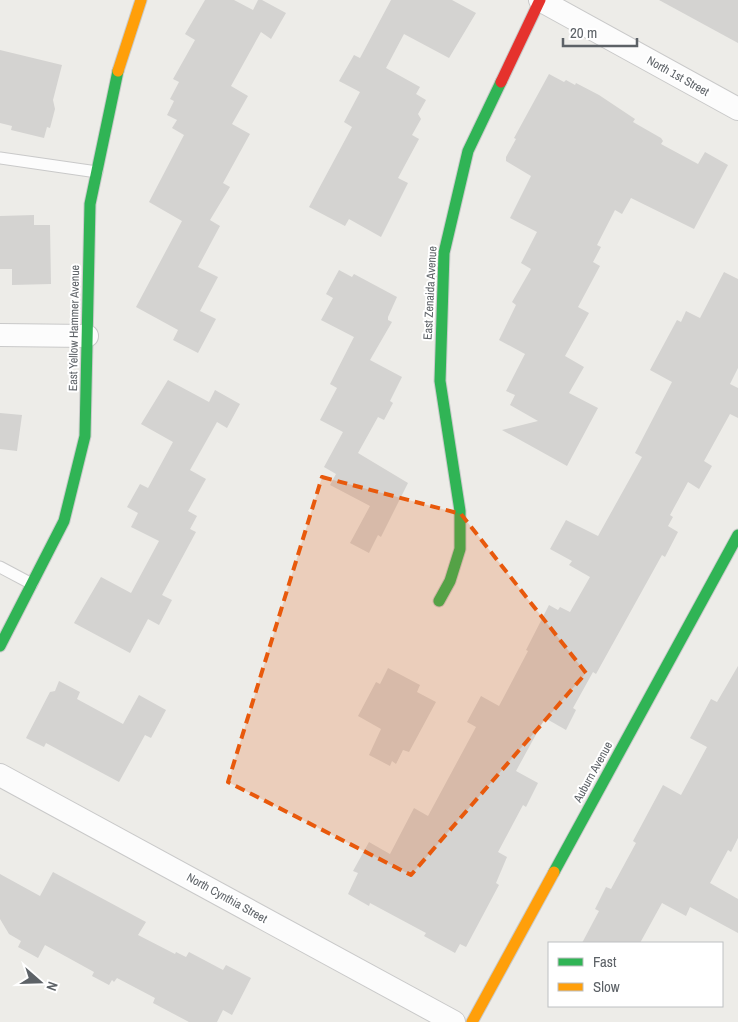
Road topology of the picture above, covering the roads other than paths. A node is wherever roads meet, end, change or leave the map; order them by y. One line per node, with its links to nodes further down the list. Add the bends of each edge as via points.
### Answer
1 (142, 0): 5 (street, East Yellow Hammer Avenue, via 116,79)
2 (540, 0): 3 (street, North 1st Street); 11 (street, East Zenaida Avenue, via 468,151 444,253 440,381 460,510 460,549 450,581)
3 (738, 109)
4 (0, 158): 5 (lane)
5 (97, 172): 7 (street, East Yellow Hammer Avenue, via 90,204)
6 (0, 336): 7 (street)
7 (87, 336): 10 (street, East Yellow Hammer Avenue, via 86,436 64,521)
8 (738, 535): 15 (street, Auburn Avenue)
9 (0, 568): 10 (lane)
10 (32, 585): 12 (street, East Yellow Hammer Avenue)
11 (439, 601)
12 (0, 646)
13 (0, 775): 14 (street, North Cynthia Street)
14 (454, 1022)
15 (472, 1022)

